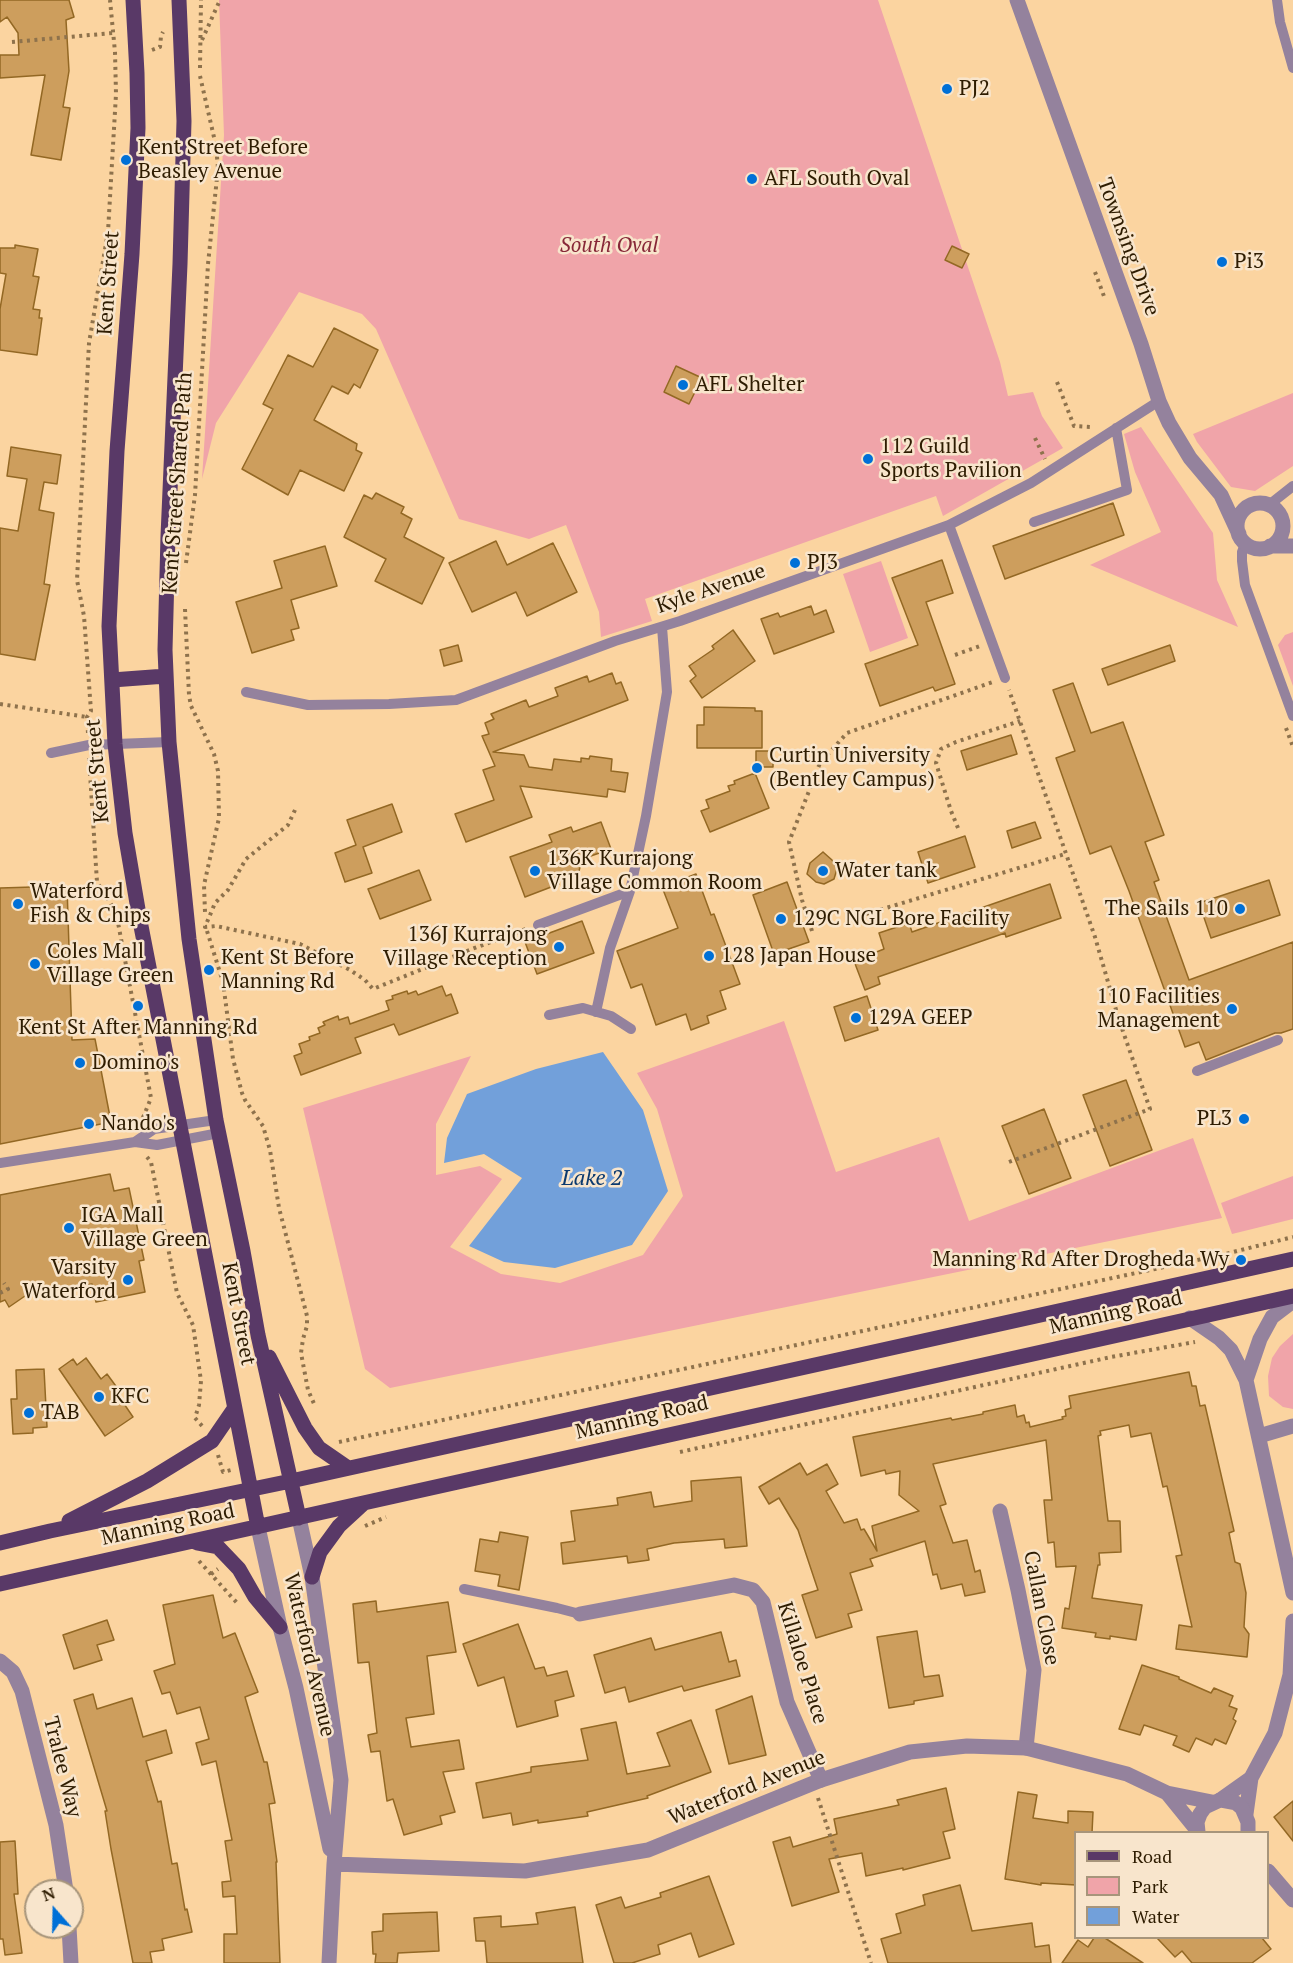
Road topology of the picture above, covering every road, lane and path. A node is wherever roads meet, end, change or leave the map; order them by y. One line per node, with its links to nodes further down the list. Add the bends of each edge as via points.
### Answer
1 (110, 0): 9 (path)
2 (133, 0): 39 (main road, Kent Street, via 138,128 116,475 109,626)
3 (179, 0): 37 (main road, Kent Street, via 184,121)
4 (201, 0): 10 (path, Kent Street Shared Path)
5 (220, 0): 10 (path)
6 (1017, 0): 17 (street, Townsing Drive)
7 (1277, 0): 13 (lane)
8 (167, 32): 12 (path, via 162,33 160,47)
9 (113, 33): 11 (path); 18 (path, via 116,94 108,232 89,344)
10 (202, 40): 32 (path, Kent Street Shared Path, via 200,74 218,168 208,264 195,495)
11 (12, 42)
12 (151, 50)
13 (1293, 68)
14 (1095, 271): 15 (path)
15 (1107, 304)
16 (1057, 382): 19 (path, via 1074,426)
17 (1159, 401): 20 (lane, Kyle Avenue); 22 (street, Townsing Drive, via 1190,458)
18 (84, 424)
19 (1094, 428)
20 (1116, 428): 26 (lane, via 1127,490); 27 (lane, Kyle Avenue, via 1031,483)
21 (1293, 486): 23 (lane)
22 (1221, 495): 24 (street); 29 (street, Townsing Drive)
23 (1269, 504): 24 (street); 25 (street)
24 (1251, 505): 29 (street, via 1238,520)
25 (1281, 516): 28 (street); 30 (street, via 1283,530)
26 (1034, 522)
27 (949, 525): 34 (lane, Kyle Avenue); 35 (lane)
28 (1293, 526)
29 (1242, 539): 30 (street, via 1254,548); 42 (lane, via 1245,585)
30 (1270, 546): 31 (street)
31 (1293, 546)
32 (185, 569)
33 (184, 601): 56 (path, Kent Street Shared Path, via 191,706 218,771 219,818 204,885)
34 (662, 627): 40 (lane, Kyle Avenue, via 456,700 308,705); 53 (lane, via 668,692)
35 (992, 642): 36 (path); 38 (lane)
36 (955, 656)
37 (166, 676): 39 (main road); 46 (main road, Kent Street)
38 (1005, 678): 44 (path); 57 (path, via 847,734 820,763 789,842)
39 (111, 680): 47 (main road, Kent Street)
40 (246, 692)
41 (0, 704): 43 (path)
42 (1293, 716)
43 (87, 717)
44 (1020, 721): 51 (path, via 941,749 936,763); 52 (path)
45 (1285, 726): 48 (path)
46 (169, 742): 47 (lane); 63 (main road, Kent Street, via 189,939)
47 (115, 744): 49 (lane); 64 (main road, Kent Street, via 136,899)
48 (1293, 747)
49 (51, 753)
50 (295, 810): 56 (path, via 288,825 246,859 228,890 215,903)
51 (958, 828)
52 (1065, 854): 54 (path); 65 (path, via 1150,1109)
53 (630, 891): 55 (lane); 58 (lane, via 610,948)
54 (866, 914)
55 (538, 925): 56 (path, via 373,989 350,970 300,944)
56 (205, 927): 78 (path, Kent Street Shared Path, via 224,989 233,1059 244,1100 263,1126 270,1150 279,1208 307,1316 301,1353 304,1373)
57 (812, 931)
58 (596, 1012): 59 (lane, via 583,1008); 60 (lane)
59 (549, 1015)
60 (631, 1029)
61 (1278, 1040): 62 (lane)
62 (1197, 1071)
63 (217, 1126): 64 (lane); 74 (main road, Kent Street)
64 (181, 1132): 66 (lane, via 157,1145 135,1142); 77 (main road, Kent Street)
65 (1009, 1162)
66 (0, 1163)
67 (1293, 1237): 81 (path)
68 (1293, 1258): 83 (main road, Manning Road)
69 (4, 1283): 70 (path, via 8,1289)
70 (0, 1293)
71 (1293, 1296): 73 (main road, Manning Road)
72 (1293, 1301): 76 (street, via 1272,1317)
73 (1190, 1318): 76 (street, via 1231,1350); 86 (main road, Manning Road)
74 (258, 1335): 81 (main road, via 305,1428); 84 (main road, Kent Street)
75 (1202, 1342): 82 (path, via 1111,1357)
76 (1246, 1380): 80 (street)
77 (234, 1409): 85 (main road, Kent Street); 92 (main road, via 212,1441 147,1481)
78 (319, 1415)
79 (1293, 1426): 80 (street)
80 (1259, 1436): 99 (street)
81 (320, 1448): 83 (main road)
82 (669, 1454)
83 (348, 1468): 84 (main road, Manning Road)
84 (291, 1481): 85 (main road, Manning Road); 89 (main road, Kent Street)
85 (251, 1490): 91 (main road, Kent Street); 92 (main road, Manning Road)
86 (367, 1501): 89 (main road, Manning Road); 96 (main road, via 339,1526 320,1552)
87 (1000, 1512): 105 (street, Callan Close, via 1034,1670)
88 (391, 1515): 90 (path)
89 (299, 1518): 91 (main road, Manning Road); 96 (street, Waterford Avenue)
90 (374, 1521)
91 (258, 1527): 93 (main road, Manning Road); 103 (street, Waterford Avenue)
92 (50, 1531): 94 (main road, Manning Road)
93 (190, 1542): 97 (main road, Manning Road); 103 (main road, via 218,1547 239,1569)
94 (0, 1543)
95 (196, 1558): 100 (path)
96 (312, 1577): 112 (street, Waterford Avenue, via 341,1780)
97 (0, 1584)
98 (464, 1589): 101 (lane)
99 (1293, 1593)
100 (245, 1612)
101 (580, 1614): 107 (street, Killaloe Place, via 734,1585 753,1590 763,1602 787,1702)
102 (1293, 1621): 106 (street, via 1290,1675 1275,1733)
103 (280, 1627): 112 (street, Waterford Avenue)
104 (0, 1661): 114 (street, Tralee Way, via 13,1672 22,1691 56,1825)
105 (1026, 1748): 107 (street, Waterford Avenue, via 967,1746 910,1752); 108 (street, Waterford Avenue, via 1127,1774)
106 (1251, 1778): 109 (street); 110 (street)
107 (817, 1782): 112 (street, Waterford Avenue, via 648,1850 525,1871); 119 (path)
108 (1167, 1793): 109 (street, Waterford Avenue); 111 (street, Waterford Avenue)
109 (1216, 1801): 110 (street, Waterford Avenue, via 1236,1803); 111 (street, via 1200,1814)
110 (1248, 1827)
111 (1198, 1831)
112 (334, 1864): 118 (street, Waterford Avenue)
113 (1269, 1872): 115 (street)
114 (64, 1879)
115 (1293, 1900)
116 (70, 1939): 117 (street)
117 (71, 1963)
118 (329, 1963)
119 (871, 1963)

